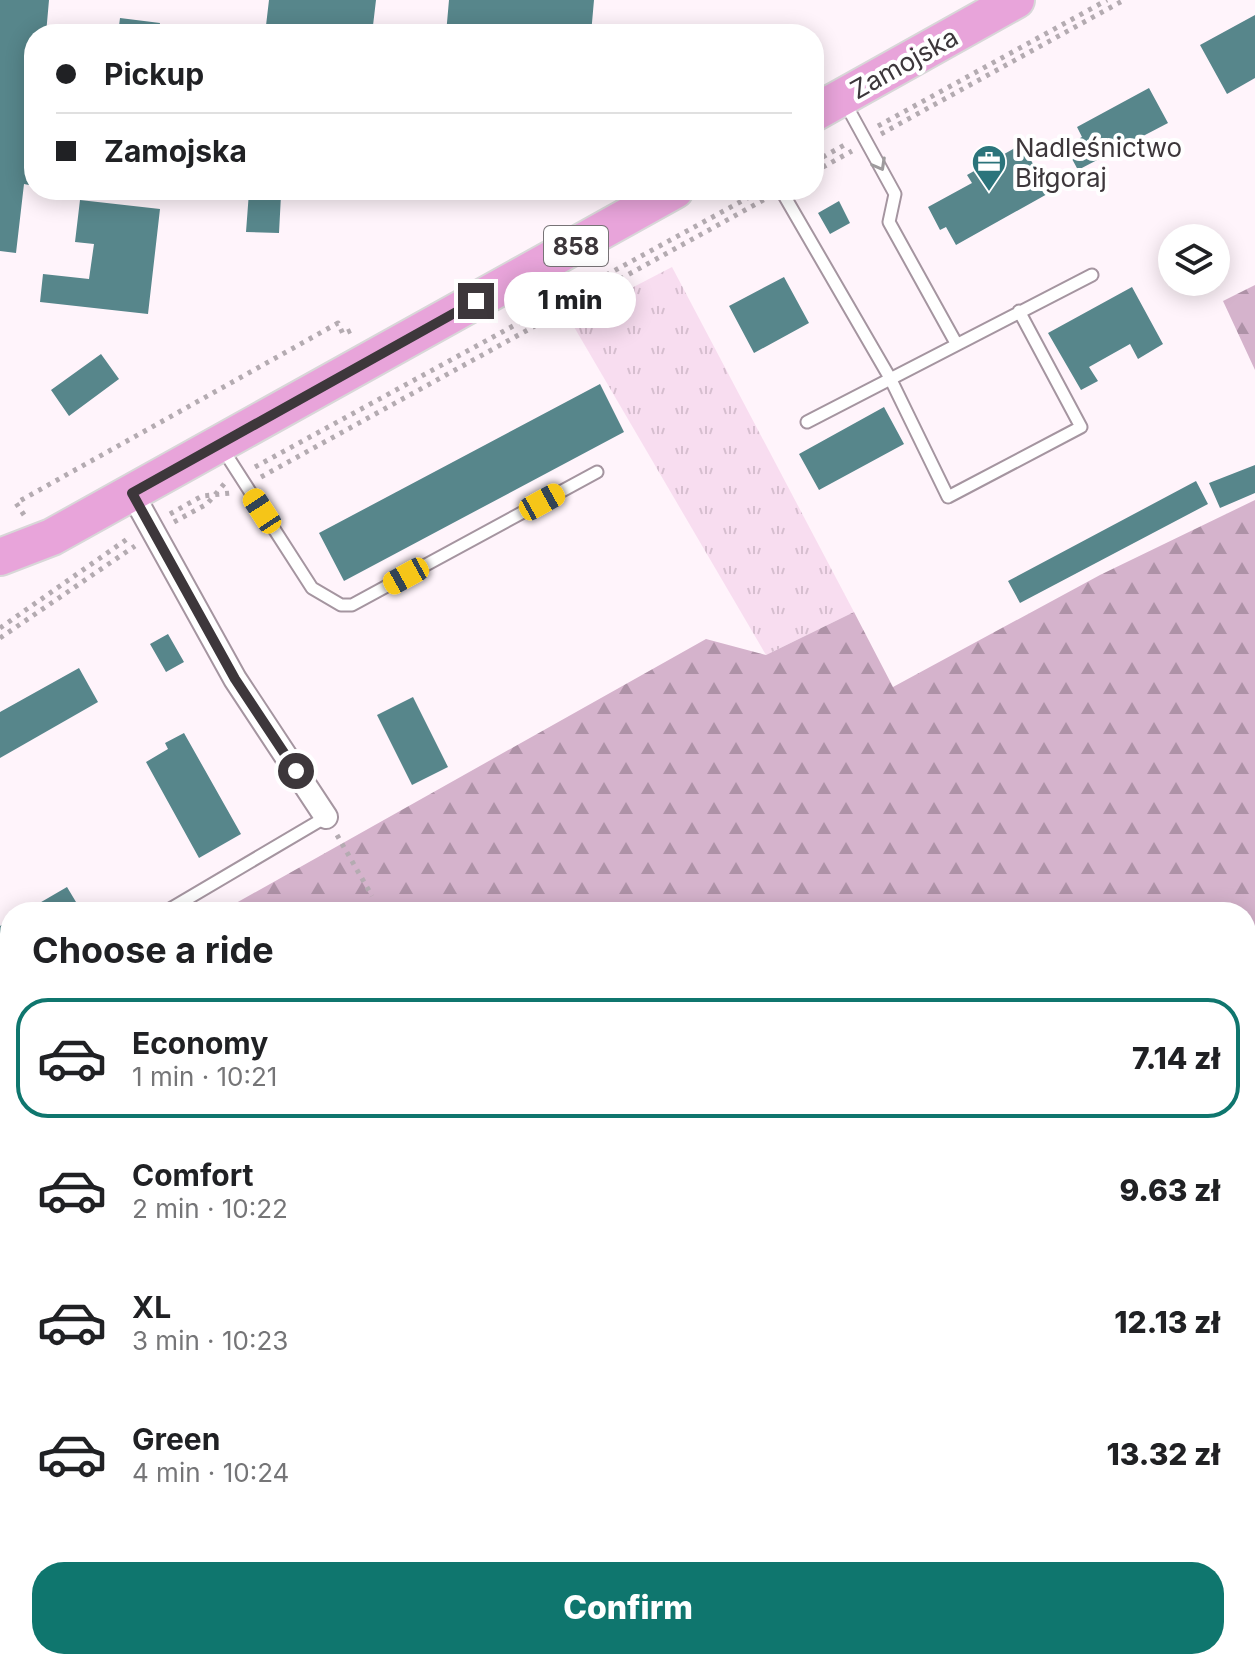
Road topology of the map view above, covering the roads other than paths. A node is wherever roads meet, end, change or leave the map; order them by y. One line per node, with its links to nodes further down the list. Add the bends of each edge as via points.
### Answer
1 (1005, 6): 2 (main road, Zamojska)
2 (828, 105): 7 (lane, one-way to 7, via 864,139 895,194 889,222)
3 (657, 200): 10 (main road, 858)
4 (787, 200): 8 (lane)
5 (1092, 275): 6 (lane)
6 (1019, 311): 7 (lane); 8 (lane, via 1081,427 948,497)
7 (956, 343): 8 (lane)
8 (890, 378): 9 (lane)
9 (807, 422)
10 (220, 444): 11 (lane, via 312,588 341,605 352,605); 12 (main road, 858)
11 (597, 472)
12 (132, 493): 13 (main road, 858); 16 (street, via 235,679)
13 (40, 529): 14 (main road, 858); 15 (main road, 858)
14 (0, 557)
15 (0, 583)
16 (326, 817): 17 (lane)
17 (182, 902)

